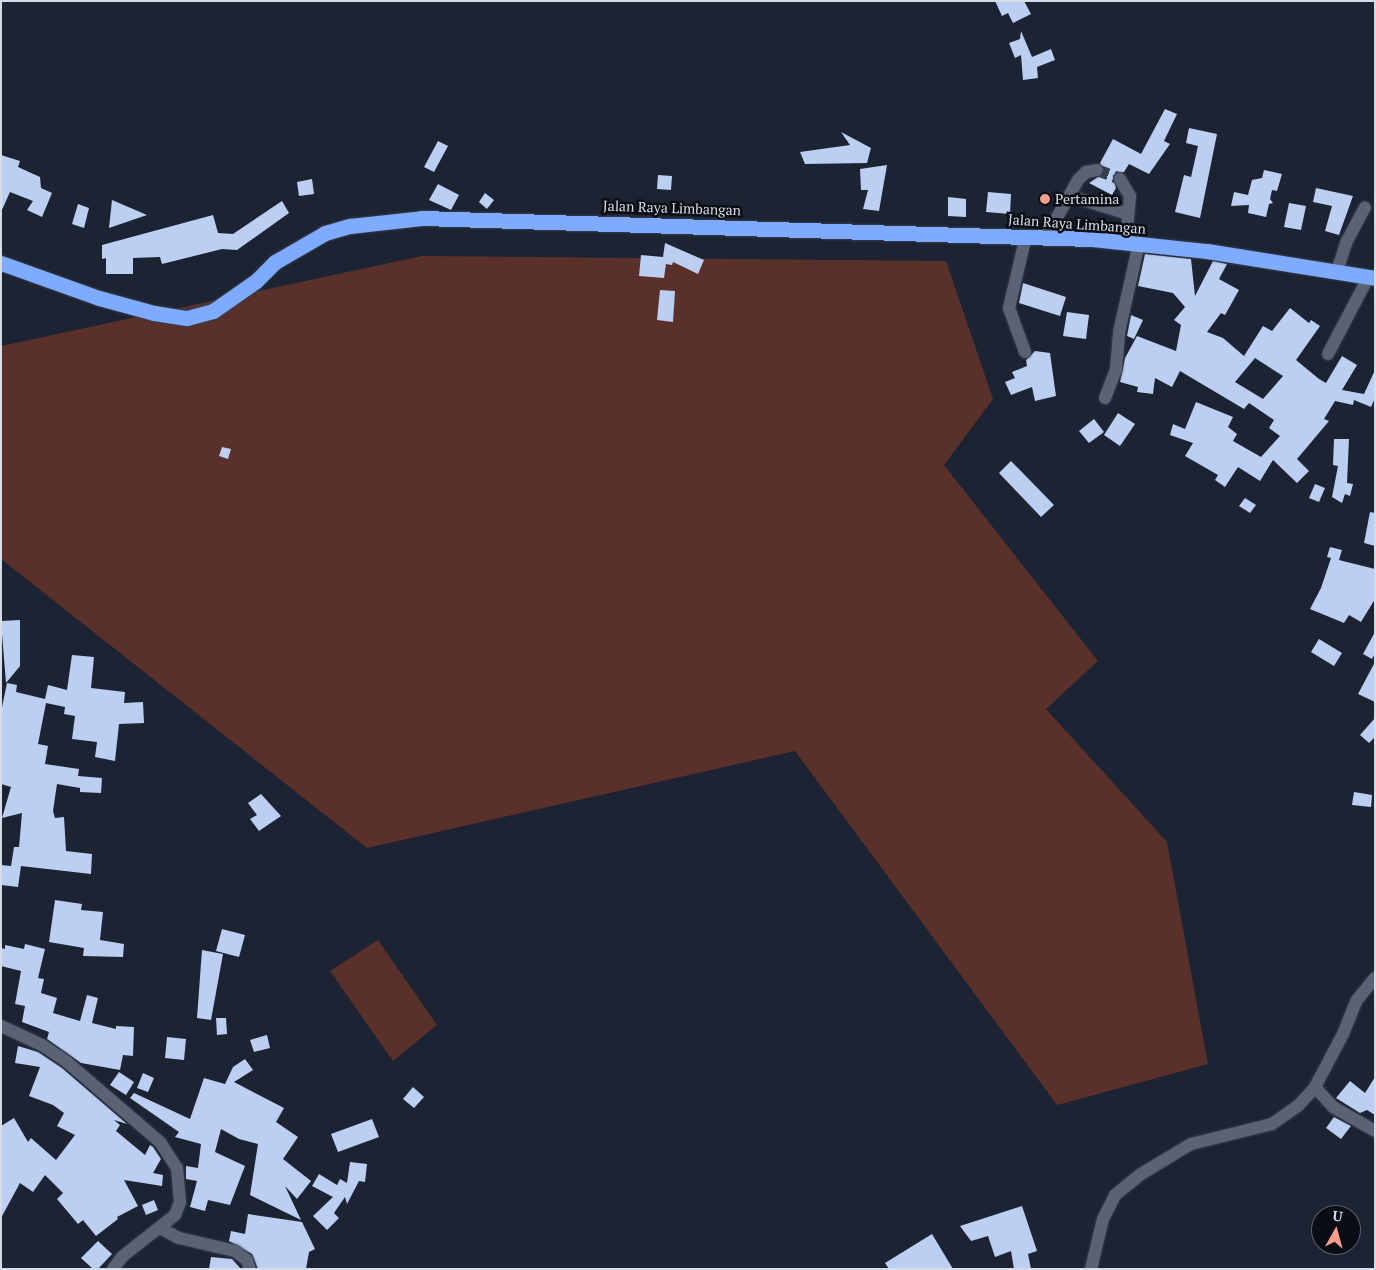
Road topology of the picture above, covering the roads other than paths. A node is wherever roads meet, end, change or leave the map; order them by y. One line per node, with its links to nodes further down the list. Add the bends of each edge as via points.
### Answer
1 (1096, 170): 3 (street, via 1086,172)
2 (1120, 179): 5 (street, via 1130,196)
3 (1070, 196): 5 (street); 7 (street)
4 (1365, 207): 10 (street, via 1347,241)
5 (1128, 214): 8 (street)
6 (1026, 236): 7 (highway, Jalan Raya Limbangan); 9 (highway, Jalan Raya Limbangan, via 657,223 422,218 386,221 324,233 275,262 256,281 213,311 187,318 99,298); 12 (street, via 1010,308)
7 (1046, 236): 8 (highway, Jalan Raya Limbangan)
8 (1132, 243): 10 (highway, Jalan Raya Limbangan); 14 (street, via 1116,369)
9 (1, 263)
10 (1337, 271): 11 (highway, Jalan Raya Limbangan)
11 (1372, 277): 13 (street)
12 (1025, 352)
13 (1328, 354)
14 (1105, 398)
15 (1375, 978): 17 (street, via 1357,1000 1344,1034)
16 (1, 1026): 19 (street, via 42,1045 67,1062 153,1136 170,1155 177,1168 180,1202 175,1215)
17 (1315, 1087): 18 (street, via 1333,1107); 22 (street, via 1294,1110 1272,1124 1191,1144 1168,1156 1115,1195 1102,1219)
18 (1375, 1131)
19 (160, 1228): 20 (street, via 123,1256); 21 (street, via 179,1238 235,1251 247,1260)
20 (113, 1269)
21 (250, 1269)
22 (1091, 1269)

